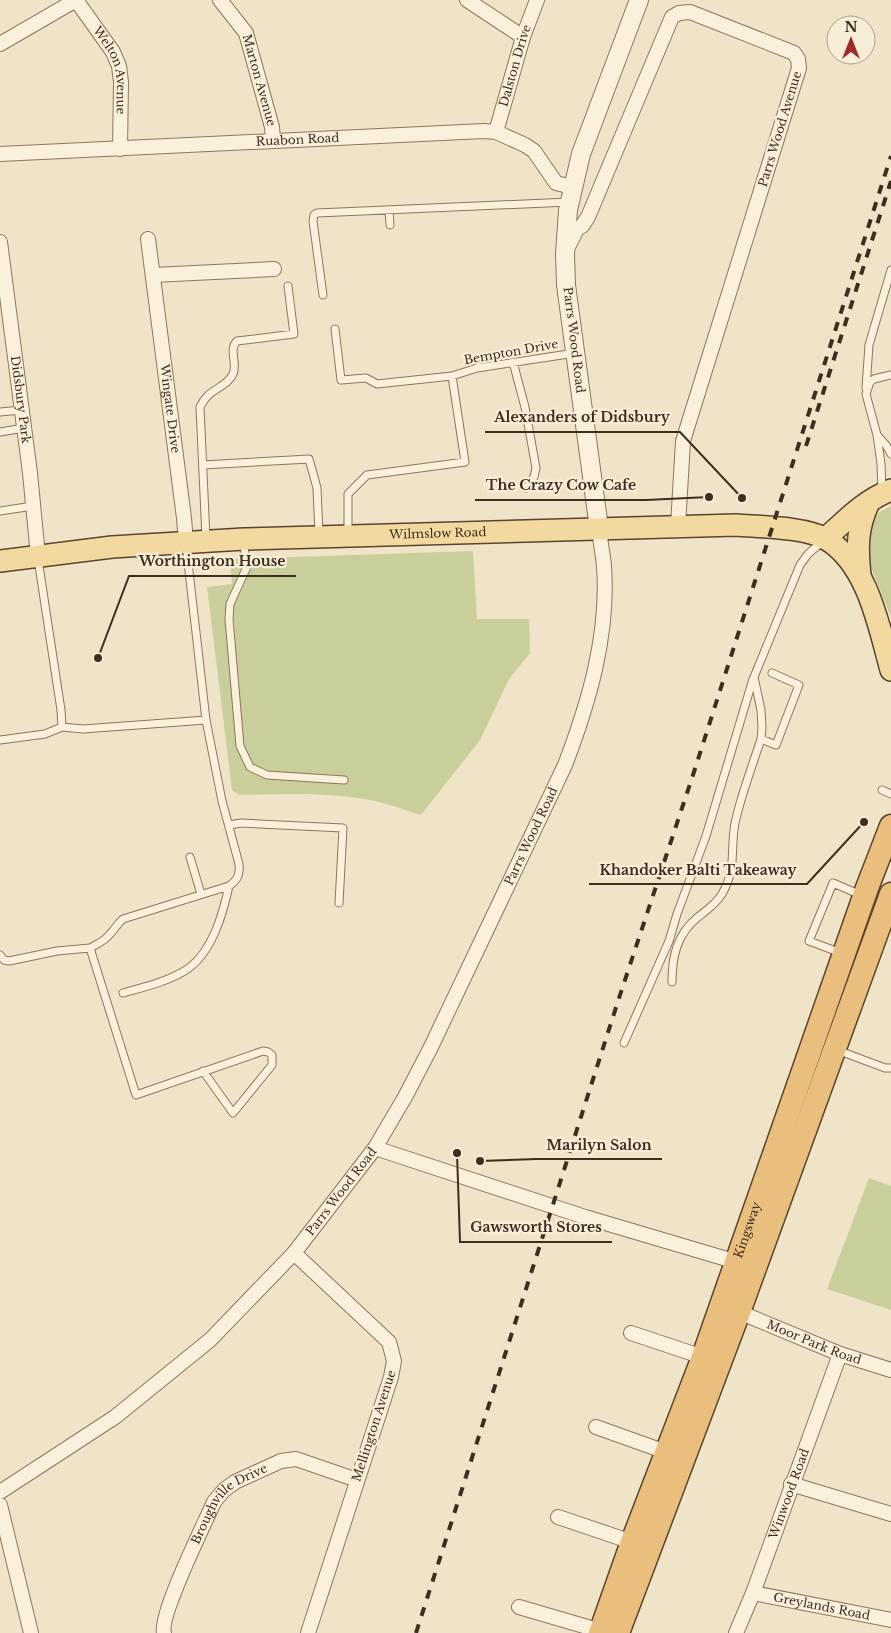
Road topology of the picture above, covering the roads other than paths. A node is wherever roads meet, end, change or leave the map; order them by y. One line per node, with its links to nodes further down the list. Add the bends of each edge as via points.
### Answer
1 (76, 0): 7 (street); 10 (street, Welton Avenue, via 113,52 119,66)
2 (220, 0): 9 (street, Marton Avenue, via 246,33)
3 (467, 0): 6 (street)
4 (537, 0): 6 (street, Dalston Drive)
5 (639, 0): 12 (street, Parrs Wood Road, via 580,154)
6 (523, 37): 8 (street, Dalston Drive)
7 (0, 44)
8 (496, 132): 9 (street, Ruabon Road); 12 (street, Ruabon Road, via 534,151 556,183)
9 (274, 140): 10 (street, Ruabon Road)
10 (120, 149): 11 (street, Ruabon Road)
11 (0, 154)
12 (571, 195): 13 (lane); 17 (street, Parrs Wood Road)
13 (389, 210): 14 (lane); 22 (lane, via 320,212 314,215)
14 (390, 225)
15 (148, 240): 20 (street, Wingate Drive)
16 (0, 242): 29 (street, Didsbury Park)
17 (565, 254): 24 (street, Parrs Wood Road); 40 (street, Parrs Wood Avenue, via 577,229 588,217 672,17 690,12 794,53 799,68 683,441)
18 (274, 269): 20 (street)
19 (891, 270): 28 (lane, via 868,345)
20 (153, 275): 46 (street, Wingate Drive)
21 (288, 286): 35 (lane, via 294,334 237,341 233,348 235,369 232,376 203,400 200,407)
22 (323, 295)
23 (335, 329): 27 (lane, Bempton Drive, via 341,380 366,378 377,384)
24 (575, 353): 25 (lane, Bempton Drive); 41 (street, Parrs Wood Road)
25 (513, 362): 27 (lane, Bempton Drive); 36 (lane, via 536,468)
26 (891, 375): 28 (lane, via 870,382)
27 (452, 376): 42 (lane, Bempton Drive, via 465,462 367,475 348,494)
28 (866, 394): 33 (lane)
29 (21, 410): 30 (lane); 31 (street, Didsbury Park)
30 (0, 412)
31 (24, 428): 32 (lane); 38 (street, Didsbury Park)
32 (0, 432)
33 (876, 435): 34 (lane); 37 (lane, via 883,474)
34 (891, 454)
35 (203, 465): 43 (lane, via 309,460 317,488); 46 (lane)
36 (526, 488)
37 (881, 495): 45 (main road); 49 (main road, Wilmslow Road, via 859,528)
38 (33, 506): 39 (lane); 47 (street, Didsbury Park)
39 (0, 511)
40 (678, 526): 41 (main road, Wilmslow Road); 45 (main road, Wilmslow Road, via 780,528)
41 (599, 528): 42 (main road, Wilmslow Road); 78 (street, Parrs Wood Road, via 604,568 601,637 579,728 565,765 431,1047)
42 (348, 535): 43 (main road, Wilmslow Road)
43 (319, 536): 44 (main road, Wilmslow Road)
44 (244, 539): 46 (main road, Wilmslow Road); 58 (lane, via 246,568 230,604 229,618 243,754 250,767 267,775)
45 (826, 539): 49 (main road, Wilmslow Road); 53 (lane, via 800,565)
46 (196, 542): 47 (main road, Wilmslow Road); 54 (lane)
47 (38, 556): 48 (main road, Wilmslow Road); 55 (lane)
48 (0, 561)
49 (860, 574): 50 (main road, Wilmslow Road)
50 (886, 640): 51 (main road, Wilmslow Road)
51 (891, 670)
52 (772, 673): 57 (lane, via 799,686 776,745)
53 (754, 676): 57 (lane, via 761,710); 74 (lane, via 706,836 669,941)
54 (206, 720): 55 (lane, via 82,729); 61 (lane)
55 (62, 727): 56 (lane, via 45,734)
56 (0, 740)
57 (761, 740): 72 (lane, via 735,822 732,866 726,887 712,907 682,935 673,961)
58 (344, 780)
59 (882, 790): 60 (lane)
60 (891, 794)
61 (229, 825): 64 (lane, via 240,872); 68 (lane, via 343,828)
62 (891, 826): 67 (highway, Kingsway)
63 (190, 857): 65 (lane)
64 (229, 886): 65 (lane); 73 (lane, via 217,928 200,957 188,968 168,978)
65 (201, 894): 69 (lane, via 124,919 116,924 110,936)
66 (891, 894): 75 (highway, Kingsway)
67 (865, 896): 70 (highway, Kingsway); 70 (lane, via 833,883 809,941)
68 (339, 903)
69 (90, 948): 71 (lane, via 9,961); 77 (lane, via 136,1095)
70 (844, 954): 80 (highway, Kingsway)
71 (0, 955)
72 (672, 982)
73 (124, 993)
74 (624, 1043)
75 (834, 1048): 76 (lane); 81 (highway, Kingsway)
76 (891, 1068)
77 (203, 1071): 77 (lane, via 262,1051 268,1052 274,1060 233,1114)
78 (375, 1148): 79 (street, Parrs Wood Road); 80 (street, via 585,1217)
79 (294, 1253): 88 (street, Mellington Avenue, via 389,1342 394,1361 391,1378); 90 (street, Parrs Wood Road, via 210,1340 115,1417)
80 (736, 1262): 84 (highway, Kingsway)
81 (739, 1312): 83 (street, Moor Park Road); 98 (highway, Kingsway)
82 (631, 1333): 84 (street)
83 (840, 1354): 85 (street, Moor Park Road); 89 (street, Winwood Road)
84 (703, 1357): 87 (highway, Kingsway)
85 (891, 1370)
86 (596, 1427): 87 (street)
87 (666, 1452): 94 (highway, Kingsway)
88 (356, 1480): 100 (street, Broughville Drive, via 296,1459 235,1482 224,1490 214,1502 170,1602 164,1619); 101 (street, Mellington Avenue)
89 (791, 1484): 92 (street); 95 (street, Winwood Road)
90 (0, 1492)
91 (0, 1505): 99 (street)
92 (891, 1514)
93 (558, 1517): 94 (street)
94 (632, 1542): 98 (highway, Kingsway)
95 (752, 1593): 97 (street, Greylands Road); 102 (street, Winwood Road)
96 (519, 1607): 98 (street)
97 (891, 1620)
98 (606, 1632)
99 (31, 1633)
100 (164, 1633)
101 (308, 1633)
102 (736, 1633)

